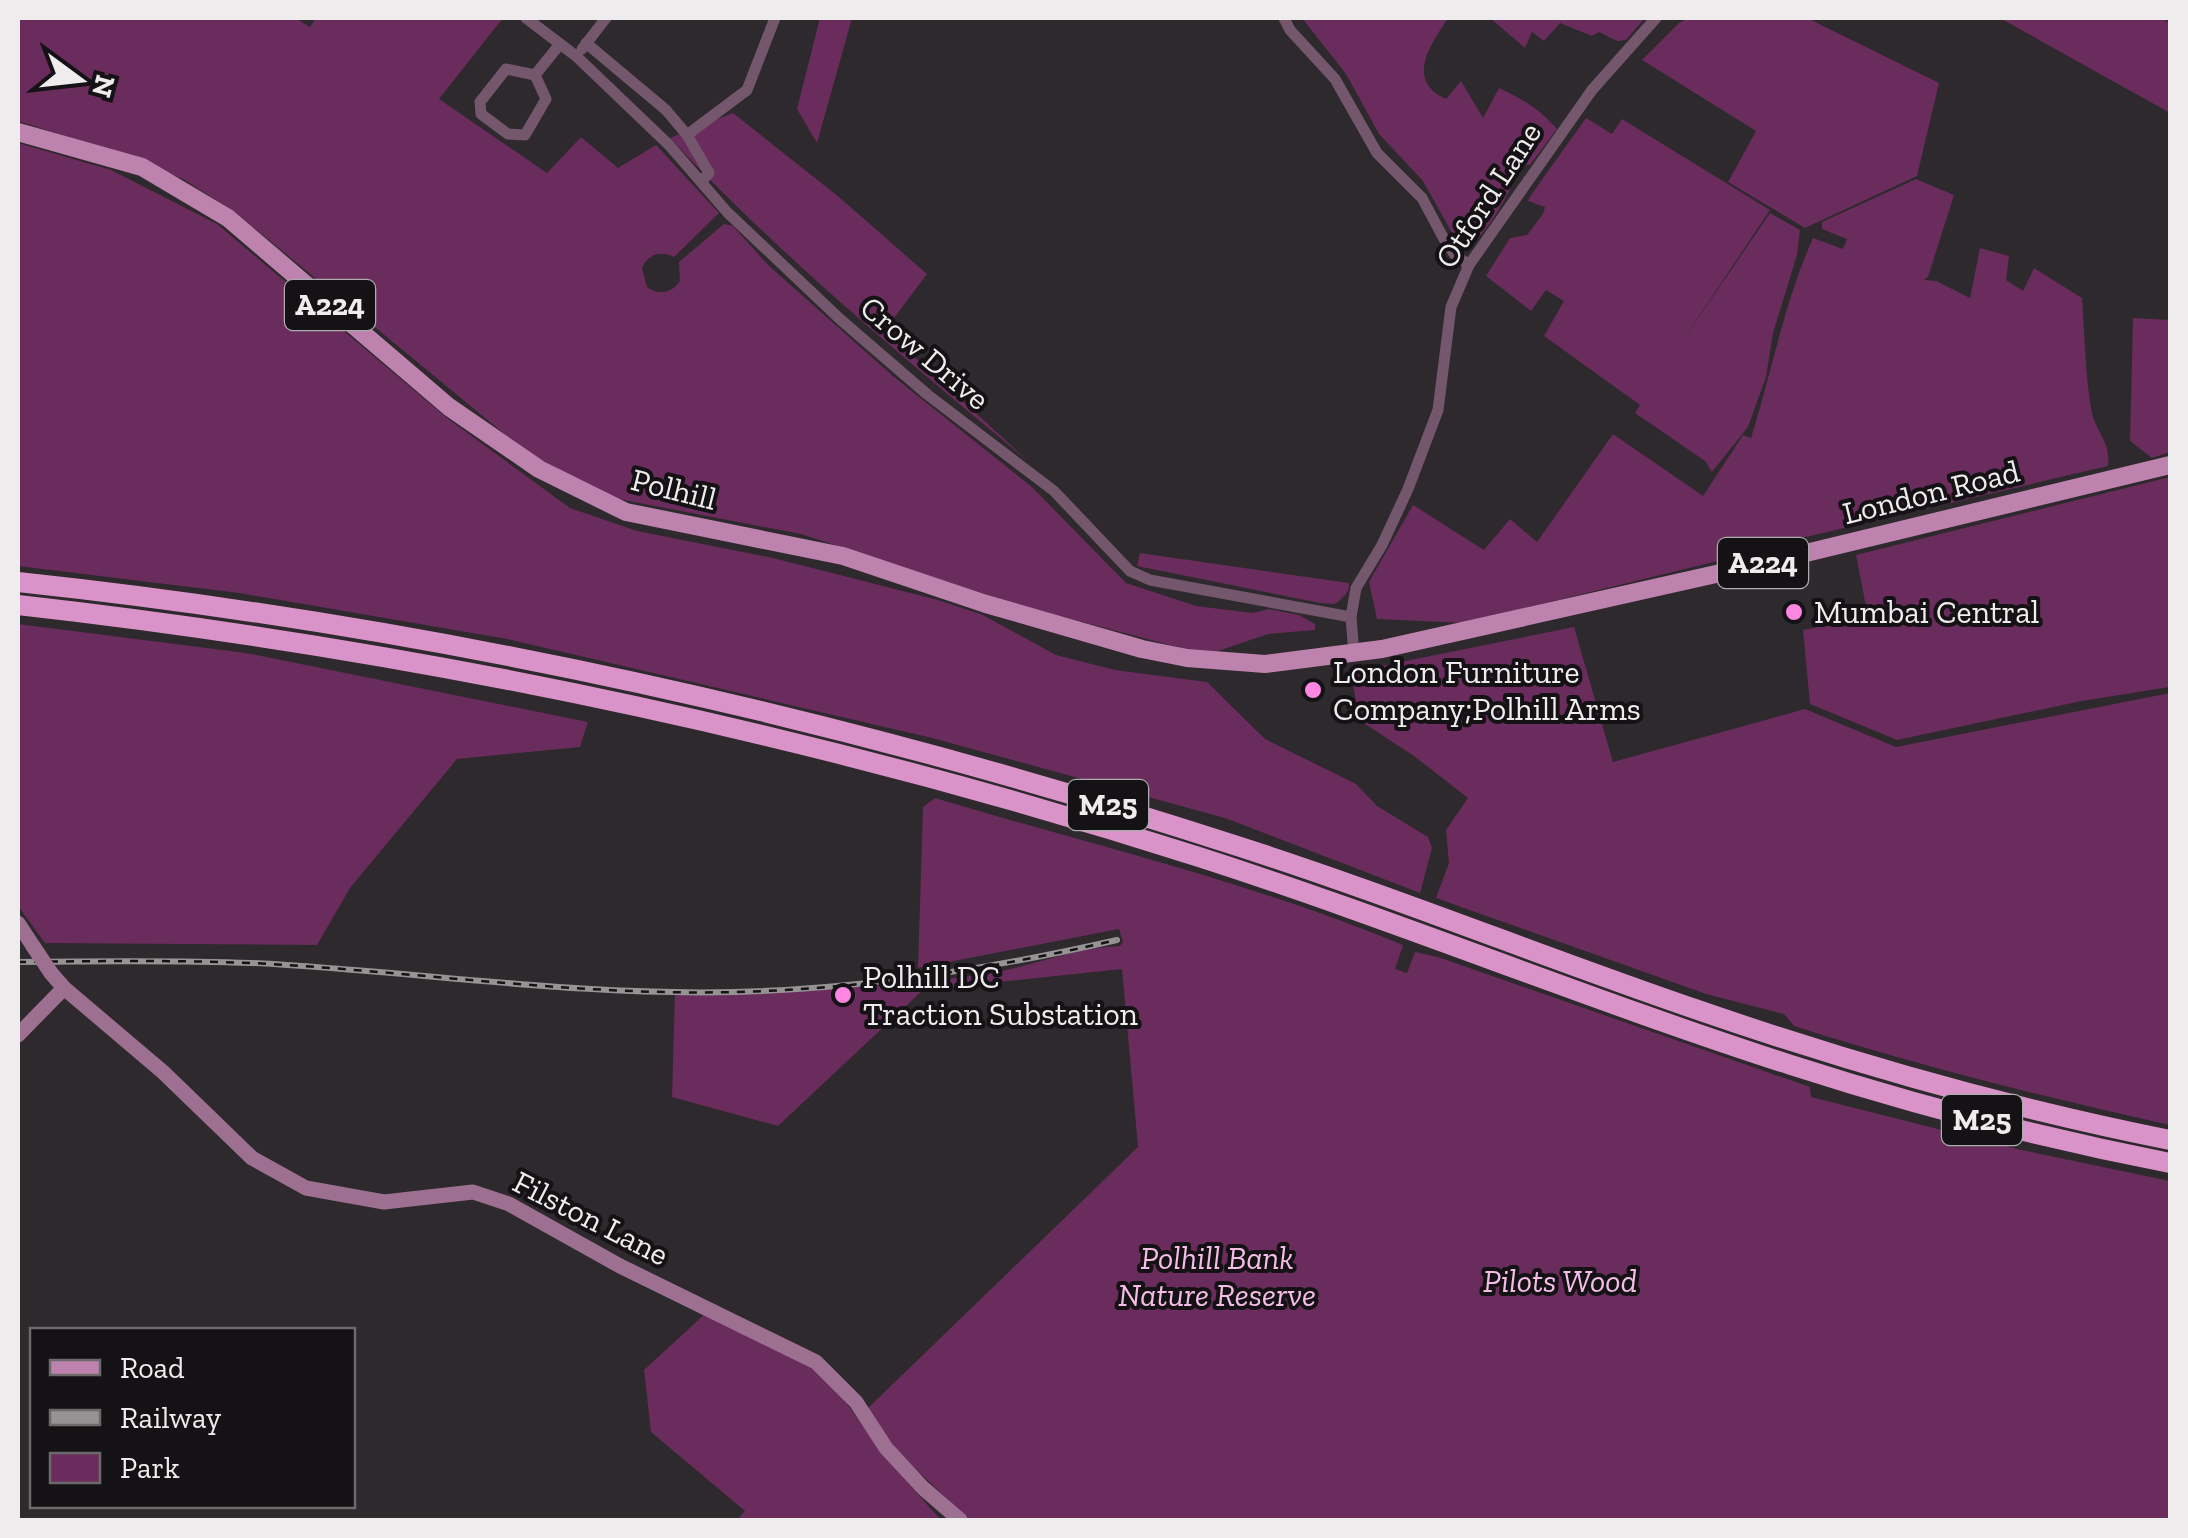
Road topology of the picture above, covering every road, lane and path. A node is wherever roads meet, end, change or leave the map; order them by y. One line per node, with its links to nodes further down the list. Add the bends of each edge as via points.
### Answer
1 (526, 18): 7 (street, Crow Drive)
2 (606, 18): 6 (street)
3 (775, 18): 11 (street, via 748,90)
4 (1284, 18): 13 (street, via 1335,79 1377,154 1422,198 1444,240)
5 (1656, 18): 13 (street, Otford Lane, via 1592,90)
6 (586, 43): 8 (street); 11 (street)
7 (560, 44): 8 (street, Crow Drive); 9 (street)
8 (576, 56): 12 (street, Crow Drive)
9 (535, 75): 9 (street, via 506,68 480,102 481,114 508,134 524,134 546,99)
10 (18, 132): 18 (main road, Polhill / A224, via 142,167 228,218 449,407 540,469 626,512 843,556 1142,649 1246,664)
11 (688, 135): 12 (street, via 709,174)
12 (701, 182): 17 (street, Crow Drive, via 842,320 1054,490 1130,570 1150,580)
13 (1469, 265): 17 (street, Otford Lane, via 1451,308 1438,410 1400,505 1356,588)
14 (2170, 465): 18 (main road, London Road / A224)
15 (18, 582): 22 (highway, M25, via 450,645 838,730 1282,860 1827,1052)
16 (18, 605): 23 (highway, M25, via 444,668 852,757 1248,873 1797,1067 1985,1121)
17 (1351, 617): 18 (street, Otford Lane)
18 (1354, 654)
19 (18, 923): 20 (street, Filston Lane, bridge)
20 (64, 988): 21 (street); 24 (street, Filston Lane, via 252,1158 306,1188 384,1202 473,1192 509,1204 816,1362 856,1402 886,1448)
21 (18, 1035)
22 (2170, 1140)
23 (2170, 1163)
24 (960, 1520)

